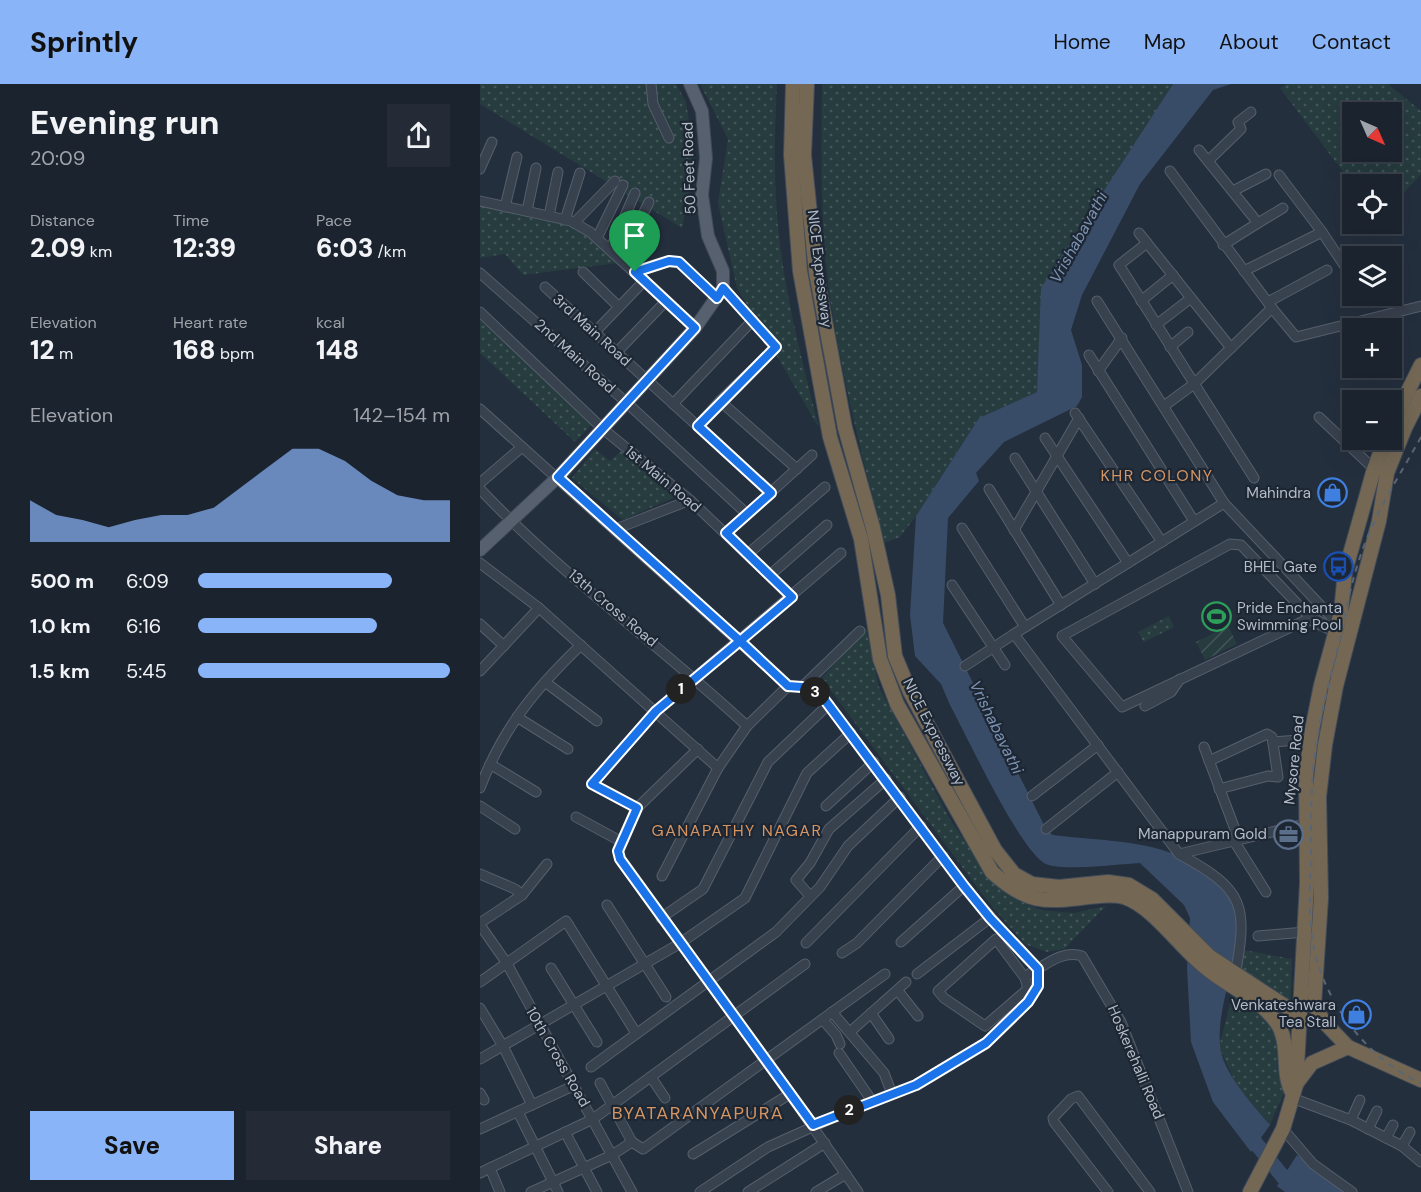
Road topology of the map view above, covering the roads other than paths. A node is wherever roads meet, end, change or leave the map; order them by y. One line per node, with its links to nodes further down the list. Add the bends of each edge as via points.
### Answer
1 (651, 84): 6 (street, via 653,104)
2 (690, 84): 44 (main road, 50 Feet Road, via 702,111 706,158 702,195 708,236 723,271)
3 (793, 84): 186 (highway, NICE Expressway, via 791,154 800,271 830,437 861,539 880,659 897,704 980,853 992,872 1012,890 1035,899 1061,901 1107,895 1125,898)
4 (807, 84): 186 (highway, NICE Expressway, via 804,155 816,272 845,428 885,584 895,656 910,692 995,850 1014,874 1032,884 1059,887 1108,882 1129,885 1152,899)
5 (1251, 112): 10 (street, via 1238,122 1241,129)
6 (669, 138)
7 (492, 142): 12 (street)
8 (1199, 150): 10 (street)
9 (517, 157): 22 (street)
10 (1208, 161): 18 (street)
11 (536, 168): 24 (street)
12 (480, 169)
13 (1170, 171): 32 (street)
14 (558, 172): 25 (street)
15 (580, 173): 26 (street)
16 (1266, 174): 18 (street)
17 (1279, 175): 28 (street)
18 (1233, 192): 27 (street)
19 (635, 193): 33 (street)
20 (480, 201): 22 (street)
21 (649, 202): 34 (street)
22 (505, 207): 24 (street)
23 (1282, 208): 27 (street)
24 (527, 211): 25 (street)
25 (549, 216): 26 (street)
26 (570, 221): 30 (street); 30 (street, via 619,183)
27 (1258, 223): 32 (street)
28 (1322, 232): 35 (street); 37 (street)
29 (1139, 233): 31 (street)
30 (597, 238): 33 (street)
31 (1147, 243): 41 (street); 48 (street, via 1119,265)
32 (1222, 245): 37 (street)
33 (610, 250): 34 (street)
34 (621, 260): 38 (street)
35 (1342, 262)
36 (1327, 270): 49 (street)
37 (1244, 271): 49 (street)
38 (635, 272): 42 (street); 44 (street, via 669,261 679,262)
39 (480, 273): 69 (street, 2nd Main Road)
40 (583, 273): 51 (street)
41 (1173, 275): 45 (street); 48 (street)
42 (645, 280): 46 (street); 51 (street)
43 (545, 287): 57 (street, 3rd Main Road)
44 (720, 293): 53 (street); 55 (main road)
45 (1191, 298): 54 (street); 60 (street)
46 (666, 301): 55 (street); 61 (street)
47 (1097, 301): 58 (street)
48 (1141, 301): 54 (street)
49 (1270, 305): 50 (street, via 1296,337); 60 (street)
50 (1421, 306)
51 (619, 307): 57 (street)
52 (480, 312): 77 (street, 1st Main Road)
53 (753, 320): 68 (street, via 776,347); 71 (street)
54 (1156, 325): 59 (street)
55 (695, 328): 65 (main road)
56 (1188, 332): 59 (street)
57 (594, 333): 61 (street, 3rd Main Road)
58 (1122, 338): 64 (street); 72 (street)
59 (1170, 347): 66 (street)
60 (1231, 348): 66 (street)
61 (617, 352): 65 (street, 3rd Main Road)
62 (1089, 355): 64 (street)
63 (1421, 365): 70 (highway)
64 (1098, 371): 98 (street)
65 (648, 380): 69 (main road); 71 (street, 3rd Main Road)
66 (1194, 384): 72 (street); 88 (street)
67 (1421, 396): 219 (highway, Mysore Road, via 1388,473 1325,745 1320,797 1322,898 1314,1005)
68 (720, 401): 75 (street); 85 (street)
69 (627, 403): 77 (main road); 97 (street, 2nd Main Road)
70 (1402, 403)
71 (673, 404): 75 (street, 3rd Main Road)
72 (1164, 406): 96 (street)
73 (480, 409): 80 (street)
74 (1318, 417): 86 (street)
75 (698, 426): 94 (street, 3rd Main Road)
76 (1086, 427): 78 (street); 83 (street, via 1077,416); 105 (street)
77 (603, 429): 87 (main road); 95 (street, 1st Main Road)
78 (1075, 435)
79 (1046, 438): 83 (street)
80 (522, 447): 87 (street); 89 (street)
81 (1382, 450): 86 (highway, Mysore Road)
82 (812, 455): 85 (street)
83 (1057, 456): 93 (street); 110 (street)
84 (1015, 458): 93 (street)
85 (797, 469): 94 (street)
86 (1374, 469): 121 (highway, Mysore Road, via 1346,572)
87 (558, 477): 99 (main road); 102 (street)
88 (1254, 478)
89 (480, 483)
90 (825, 487): 108 (street)
91 (480, 489): 99 (street, 13th Cross Road)
92 (989, 489): 103 (street)
93 (1036, 492): 103 (street); 112 (street)
94 (771, 493): 97 (street)
95 (690, 500): 102 (street); 104 (street, 1st Main Road)
96 (1224, 503): 98 (street); 121 (street)
97 (747, 514): 104 (street)
98 (1194, 521): 105 (street)
99 (512, 523): 106 (main road); 131 (street, 13th Cross Road)
100 (827, 525): 111 (street)
101 (962, 528): 120 (street)
102 (616, 529): 124 (street)
103 (1014, 530): 117 (street)
104 (726, 533): 108 (street, 1st Main Road)
105 (1161, 542): 110 (street)
106 (480, 550)
107 (841, 553): 115 (street)
108 (748, 554): 111 (street, 1st Main Road)
109 (480, 563): 118 (street)
110 (1128, 563): 112 (street)
111 (770, 574): 115 (street, 1st Main Road)
112 (1095, 584): 117 (street)
113 (952, 585): 127 (street)
114 (1148, 589): 116 (street, via 1139,587); 121 (street, via 1219,549 1241,545 1309,616); 132 (street, via 1062,636 1122,707)
115 (792, 597): 124 (street)
116 (1116, 600)
117 (1061, 605): 120 (street)
118 (539, 608): 125 (street); 126 (street)
119 (480, 624): 126 (street)
120 (1025, 627): 123 (street)
121 (1336, 628): 132 (street, via 1308,619); 143 (highway, Mysore Road)
122 (860, 631): 135 (street)
123 (1014, 634): 127 (street); 145 (street)
124 (740, 641): 131 (street); 134 (street)
125 (581, 645): 133 (street); 138 (street)
126 (504, 646): 130 (street)
127 (992, 647): 128 (street); 129 (street)
128 (1005, 665)
129 (965, 666)
130 (480, 671)
131 (695, 677): 138 (street); 141 (street, 13th Cross Road)
132 (1181, 677): 137 (street, via 1171,692)
133 (545, 682): 139 (street); 140 (street)
134 (788, 686): 135 (street); 141 (street)
135 (802, 687): 136 (street, via 821,695)
136 (829, 704): 142 (street); 180 (street, via 768,762 703,889)
137 (1145, 706)
138 (656, 711): 148 (street); 162 (street, via 592,784)
139 (517, 717): 147 (street); 151 (street)
140 (597, 721)
141 (747, 726): 152 (street)
142 (851, 733): 150 (street); 188 (street, via 807,773 745,898)
143 (1311, 739): 144 (street); 164 (highway, Mysore Road)
144 (1273, 742): 149 (street, via 1267,734); 156 (street, via 1278,777)
145 (1098, 745): 153 (street); 158 (street)
146 (1204, 747): 149 (street)
147 (568, 748)
148 (698, 749): 152 (street); 162 (street)
149 (1209, 761): 156 (street)
150 (874, 762): 154 (street); 161 (street)
151 (490, 764): 155 (street); 157 (street)
152 (718, 768): 174 (street)
153 (1118, 772): 166 (street); 170 (street)
154 (886, 779): 159 (street); 178 (street, via 824,836 796,880)
155 (480, 789)
156 (1219, 789): 168 (street)
157 (536, 792)
158 (1032, 796)
159 (900, 797): 165 (street); 178 (street, via 848,846)
160 (480, 806): 167 (street)
161 (826, 806)
162 (637, 808): 169 (street)
163 (576, 818): 169 (street)
164 (1305, 824): 168 (street); 183 (highway, Mysore Road)
165 (921, 826): 171 (street); 187 (street)
166 (1046, 829)
167 (515, 830)
168 (1237, 841): 170 (street); 176 (street)
169 (622, 842): 180 (street, via 620,859)
170 (1179, 854): 197 (street, via 1212,874 1233,894 1242,912 1243,933)
171 (943, 856): 175 (street); 189 (street, via 857,943)
172 (547, 864): 177 (street)
173 (480, 874): 177 (street)
174 (662, 876)
175 (964, 886): 181 (street); 185 (street)
176 (1266, 892)
177 (522, 895): 182 (street)
178 (810, 897): 199 (street, via 776,932)
179 (607, 905): 192 (street)
180 (661, 918): 188 (street)
181 (990, 918): 194 (street); 196 (street)
182 (480, 924): 190 (street, 10th Cross Road)
183 (1305, 932): 184 (street); 211 (highway, Mysore Road)
184 (1258, 936)
185 (901, 942)
186 (1185, 942): 197 (highway, NICE Expressway)
187 (806, 943)
188 (679, 944): 192 (street); 199 (street)
189 (842, 953)
190 (506, 962): 200 (street); 202 (street, via 566,921); 213 (street, 10th Cross Road)
191 (805, 964): 209 (street)
192 (644, 965): 202 (street); 204 (street)
193 (551, 968): 205 (street)
194 (1037, 969): 198 (street); 229 (street, via 1038,986 1028,1002 986,1043 916,1085); 270 (street, Hoskerehalli Road, via 1071,953 1082,956 1091,967 1135,1053)
195 (885, 974): 207 (street)
196 (917, 974)
197 (1231, 977): 211 (highway, NICE Expressway); 227 (highway, NICE Expressway, via 1280,1029 1286,1076)
198 (1025, 978): 198 (street, via 996,939 938,991 985,1026 1028,989)
199 (707, 981): 209 (street); 215 (street)
200 (480, 982)
201 (906, 982): 203 (street)
202 (606, 987): 205 (street); 215 (street)
203 (898, 991): 208 (street); 210 (street)
204 (666, 998)
205 (573, 1006): 213 (street); 217 (street)
206 (480, 1008): 218 (street)
207 (832, 1012): 212 (street); 214 (street)
208 (871, 1013): 214 (street); 216 (street)
209 (734, 1016): 221 (street); 223 (street)
210 (918, 1016)
211 (1300, 1016): 227 (highway, Mysore Road)
212 (823, 1020): 221 (street); 232 (street)
213 (539, 1026): 218 (street); 226 (street, 10th Cross Road)
214 (849, 1032): 229 (street, via 884,1072)
215 (636, 1033): 222 (street)
216 (889, 1039)
217 (597, 1042)
218 (503, 1046): 220 (street); 233 (street)
219 (1348, 1047): 224 (highway); 227 (highway, via 1312,1063)
220 (480, 1059)
221 (767, 1061): 228 (street); 247 (street, via 643,1149)
222 (591, 1067)
223 (651, 1077): 230 (street); 234 (street)
224 (1420, 1078)
225 (600, 1083): 234 (street)
226 (573, 1086): 233 (street); 237 (street, 10th Cross Road)
227 (1294, 1092): 238 (street); 245 (highway, Mysore Road)
228 (790, 1094): 239 (street); 251 (street)
229 (892, 1094): 232 (street)
230 (665, 1098)
231 (1360, 1100): 238 (street)
232 (872, 1101): 239 (street)
233 (532, 1105): 236 (street)
234 (614, 1106): 237 (street); 247 (street)
235 (1377, 1111): 241 (street)
236 (518, 1112): 242 (street); 249 (street)
237 (593, 1119): 243 (street); 252 (street, 10th Cross Road)
238 (1351, 1120): 241 (street)
239 (813, 1125): 248 (street); 264 (street, via 768,1147)
240 (1393, 1125): 246 (street)
241 (1368, 1129): 246 (street)
242 (480, 1130)
243 (565, 1132): 249 (street); 255 (street)
244 (1410, 1132): 250 (street)
245 (1280, 1136): 259 (highway, Mysore Road); 271 (street)
246 (1386, 1138): 250 (street)
247 (632, 1142): 252 (street)
248 (825, 1143): 257 (street); 265 (street)
249 (535, 1145): 254 (street); 258 (street)
250 (1402, 1146): 253 (street)
251 (693, 1154)
252 (612, 1155): 255 (street); 263 (street, 10th Cross Road)
253 (1421, 1162)
254 (490, 1168): 256 (street); 260 (street)
255 (584, 1168): 258 (street); 262 (street)
256 (480, 1173)
257 (846, 1174): 266 (street); 267 (street)
258 (556, 1188): 261 (street)
259 (1252, 1188)
260 (500, 1192)
261 (531, 1192)
262 (597, 1192)
263 (632, 1192)
264 (700, 1192)
265 (748, 1192)
266 (816, 1192)
267 (858, 1192)
268 (1108, 1192): 269 (street, via 1054,1122 1053,1118 1078,1096)
269 (1150, 1192)
270 (1188, 1192)
271 (1352, 1192)

